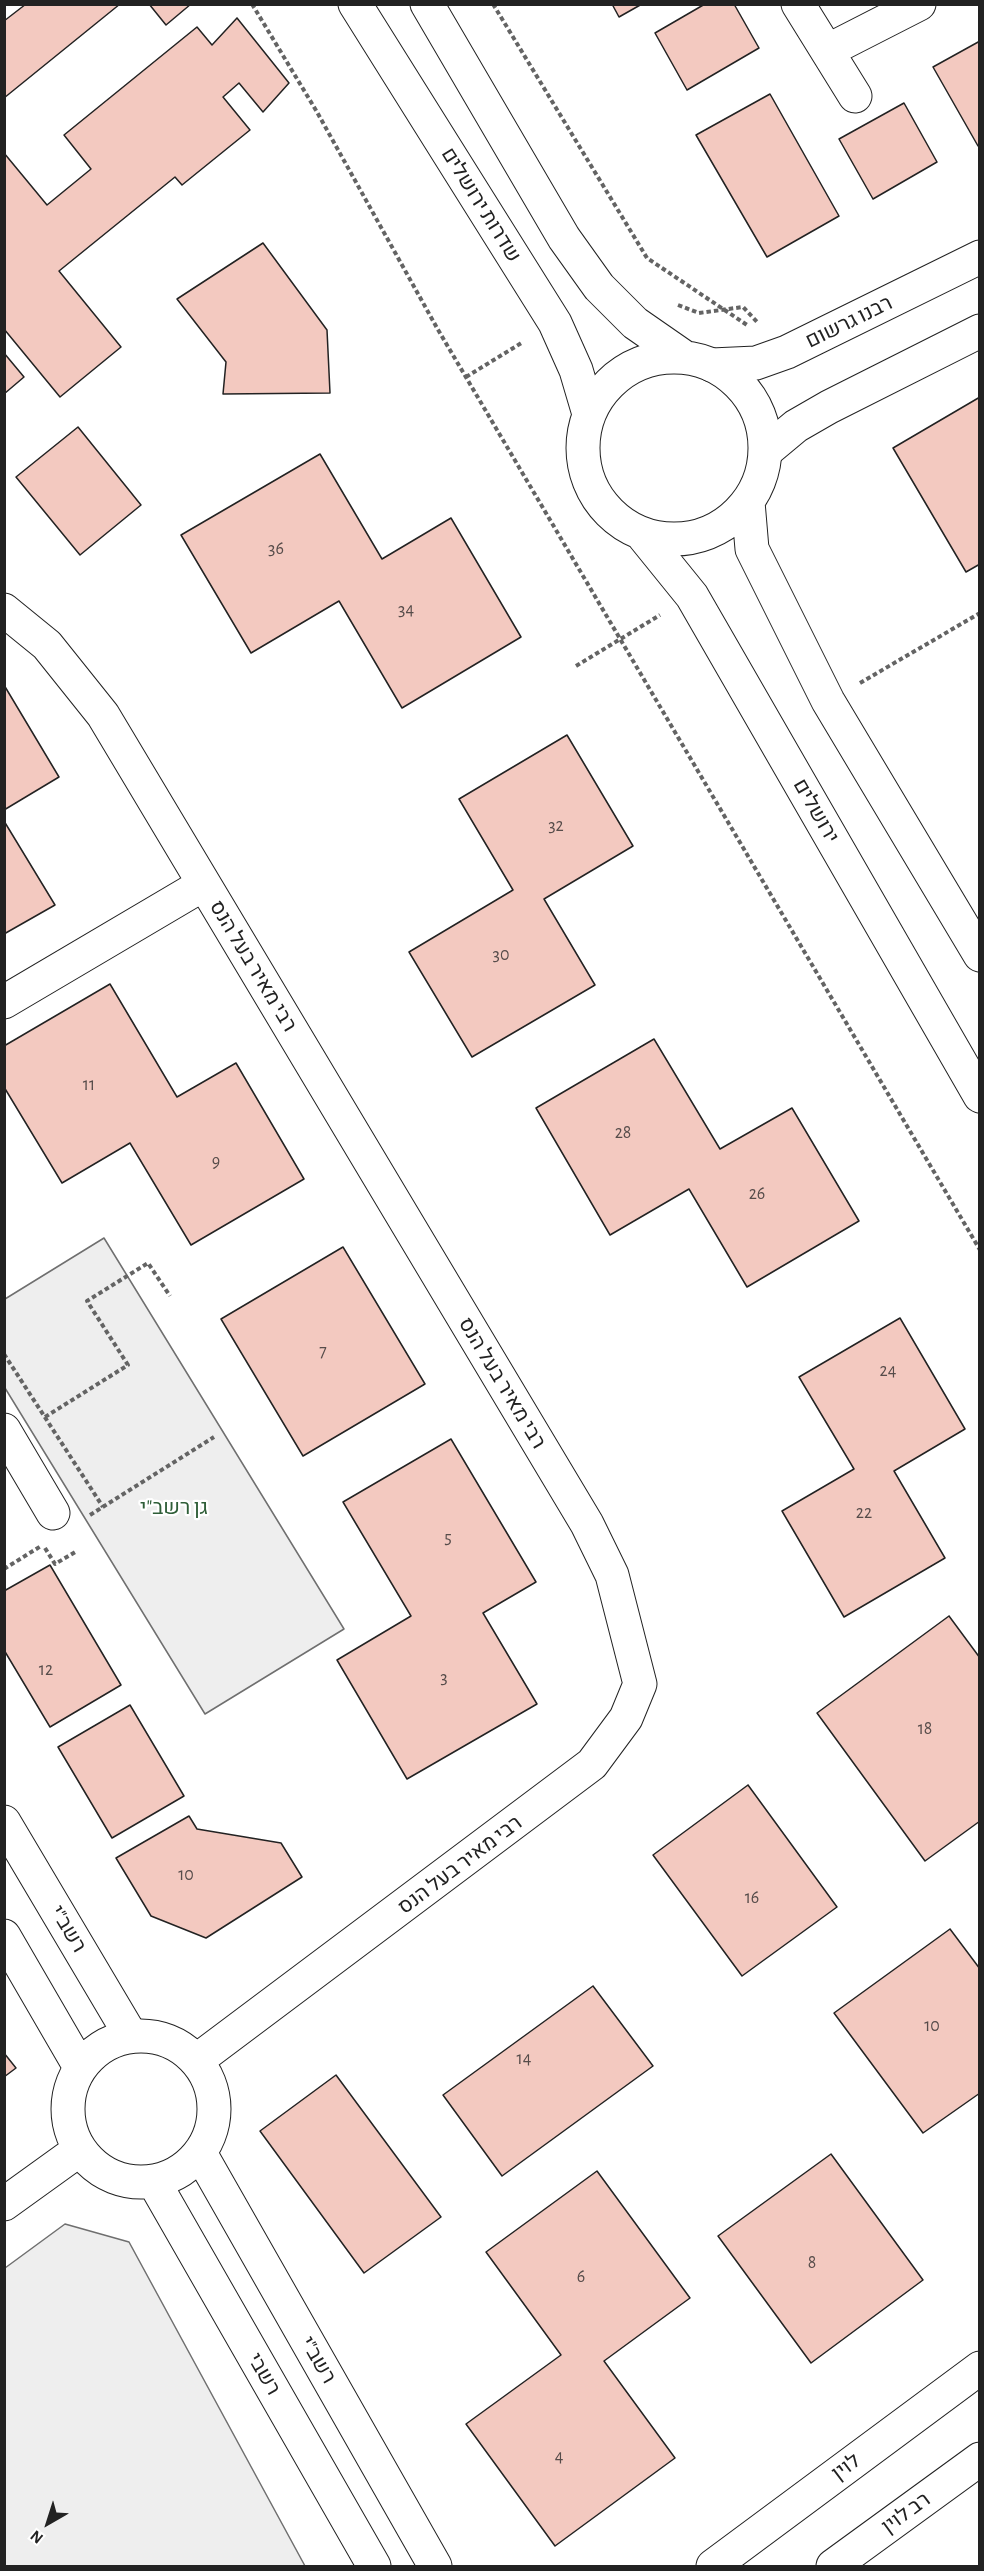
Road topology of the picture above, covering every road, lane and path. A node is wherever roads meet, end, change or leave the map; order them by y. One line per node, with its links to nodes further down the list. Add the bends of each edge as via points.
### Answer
1 (252, 4): 16 (path)
2 (355, 4): 12 (street, שדרות ירושלים)
3 (427, 4): 15 (street, via 564,238 593,279 635,324)
4 (493, 4): 11 (path, via 647,258)
5 (798, 4): 7 (street)
6 (919, 4): 7 (street)
7 (827, 51): 8 (street)
8 (855, 96)
9 (980, 257): 14 (street, רבנו גרשום)
10 (670, 301): 11 (path, via 699,313)
11 (724, 310): 14 (path); 14 (path, via 743,307)
12 (555, 322): 16 (path); 17 (street, שדרות ירושלים, via 576,370)
13 (980, 331): 18 (street, via 829,407 796,426)
14 (787, 352): 15 (street, רבנו גרשום, via 756,363)
15 (698, 361): 17 (street, via 661,358 637,364 600,393); 18 (street, via 731,376 746,392 764,430)
16 (466, 377): 24 (path)
17 (589, 414): 20 (street, via 583,437 583,461 590,484 602,505 620,522)
18 (766, 451): 19 (street, via 760,478)
19 (748, 502): 20 (street, via 722,526 700,536 676,540); 26 (street, via 752,549)
20 (641, 533): 21 (street, ירושלים)
21 (692, 596): 24 (path); 30 (street, ירושלים)
22 (4, 610): 27 (street, רבי מאיר בעל הנס, via 47,645 103,715)
23 (980, 613): 26 (path)
24 (620, 638): 25 (path); 31 (path)
25 (576, 666)
26 (828, 701): 28 (street)
27 (204, 884): 29 (street); 44 (street, רבי מאיר בעל הנס, via 587,1524 612,1575 640,1683 626,1718 592,1764)
28 (980, 955)
29 (4, 1002)
30 (980, 1096)
31 (980, 1250)
32 (170, 1296): 34 (path, via 148,1263 87,1301 128,1365)
33 (4, 1354): 34 (path)
34 (45, 1417): 37 (path)
35 (4, 1430): 38 (street)
36 (214, 1437): 37 (path)
37 (102, 1507): 38 (path)
38 (68, 1516)
39 (43, 1545): 40 (path)
40 (4, 1569)
41 (4, 1822): 43 (street, רשב"י)
42 (4, 1936): 45 (street)
43 (131, 2036): 44 (street, via 155,2037 178,2045); 45 (street, via 111,2041)
44 (196, 2061): 47 (street, via 209,2082 214,2106 211,2130)
45 (80, 2067): 46 (street, via 70,2086 67,2108 70,2130)
46 (80, 2150): 48 (street, via 111,2176 132,2182); 49 (street)
47 (200, 2153): 48 (street, via 172,2176); 53 (street, רשב"י)
48 (154, 2182): 52 (street, רשבי)
49 (4, 2204)
50 (980, 2368): 54 (street, לוין)
51 (980, 2459): 55 (street, רב לוין)
52 (374, 2566)
53 (435, 2566)
54 (713, 2566)
55 (833, 2566)

